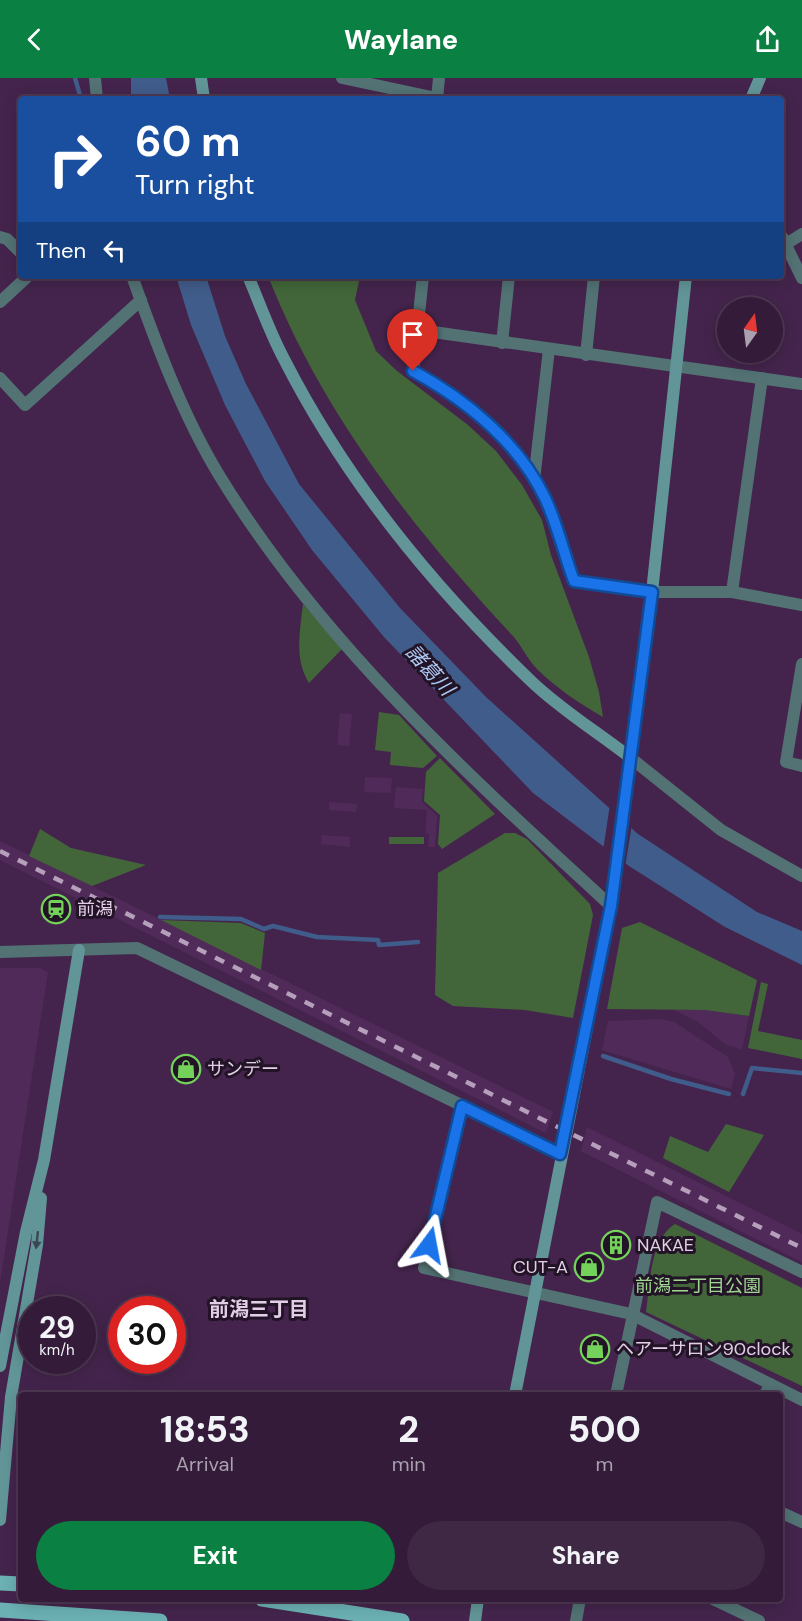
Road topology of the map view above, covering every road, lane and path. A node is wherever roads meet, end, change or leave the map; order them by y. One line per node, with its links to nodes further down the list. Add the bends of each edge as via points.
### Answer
1 (95, 78): 6 (street)
2 (201, 78): 7 (street)
3 (342, 78): 8 (street)
4 (439, 78): 9 (street)
5 (760, 78): 10 (street)
6 (97, 96)
7 (204, 96)
8 (424, 96)
9 (438, 96)
10 (752, 96)
11 (802, 234): 13 (street)
12 (0, 237): 14 (street)
13 (784, 241): 15 (street)
14 (18, 250)
15 (802, 278)
16 (25, 279): 24 (street)
17 (130, 279): 23 (street)
18 (249, 279): 38 (street, via 282,357 369,501 432,576 533,683)
19 (423, 279): 25 (street)
20 (509, 279): 26 (street)
21 (594, 279): 28 (street)
22 (686, 279): 29 (street)
23 (141, 300): 31 (street, via 25,405); 41 (street, via 188,415 219,475 297,588 334,634 426,731)
24 (0, 302)
25 (419, 330): 26 (street); 33 (street, via 413,371 443,389 514,448)
26 (502, 343): 27 (street)
27 (549, 349): 28 (street); 33 (street)
28 (586, 355): 29 (street)
29 (674, 366): 30 (street); 34 (street)
30 (762, 378): 32 (street); 35 (street)
31 (2, 382)
32 (802, 384)
33 (534, 480): 34 (street, via 545,498 574,581)
34 (652, 592): 35 (street); 38 (street)
35 (732, 592): 36 (street)
36 (802, 605)
37 (802, 669): 39 (street, via 786,762)
38 (632, 759): 40 (street, via 721,830); 41 (street)
39 (802, 766)
40 (802, 876)
41 (611, 906): 45 (street)
42 (79, 950): 43 (street); 44 (street, via 136,948); 46 (street)
43 (0, 952)
44 (462, 1106): 45 (street); 48 (street, via 424,1268)
45 (560, 1154): 48 (street)
46 (44, 1161): 50 (street); 57 (street, one-way to 57, via 37,1245 11,1396)
47 (802, 1272): 49 (street, via 657,1202)
48 (533, 1293): 49 (street); 52 (street)
49 (631, 1314): 51 (street); 53 (street)
50 (0, 1366)
51 (767, 1390)
52 (515, 1392)
53 (617, 1392)
54 (783, 1395): 55 (street)
55 (802, 1400)
56 (783, 1513): 58 (street)
57 (0, 1520)
58 (802, 1522)
59 (0, 1582): 60 (main road)
60 (18, 1584)
61 (281, 1602): 67 (main road)
62 (478, 1602): 68 (street)
63 (579, 1602): 69 (street)
64 (720, 1602): 70 (street)
65 (0, 1610): 66 (main road)
66 (160, 1621)
67 (402, 1621)
68 (475, 1621)
69 (576, 1621)
70 (759, 1621)

